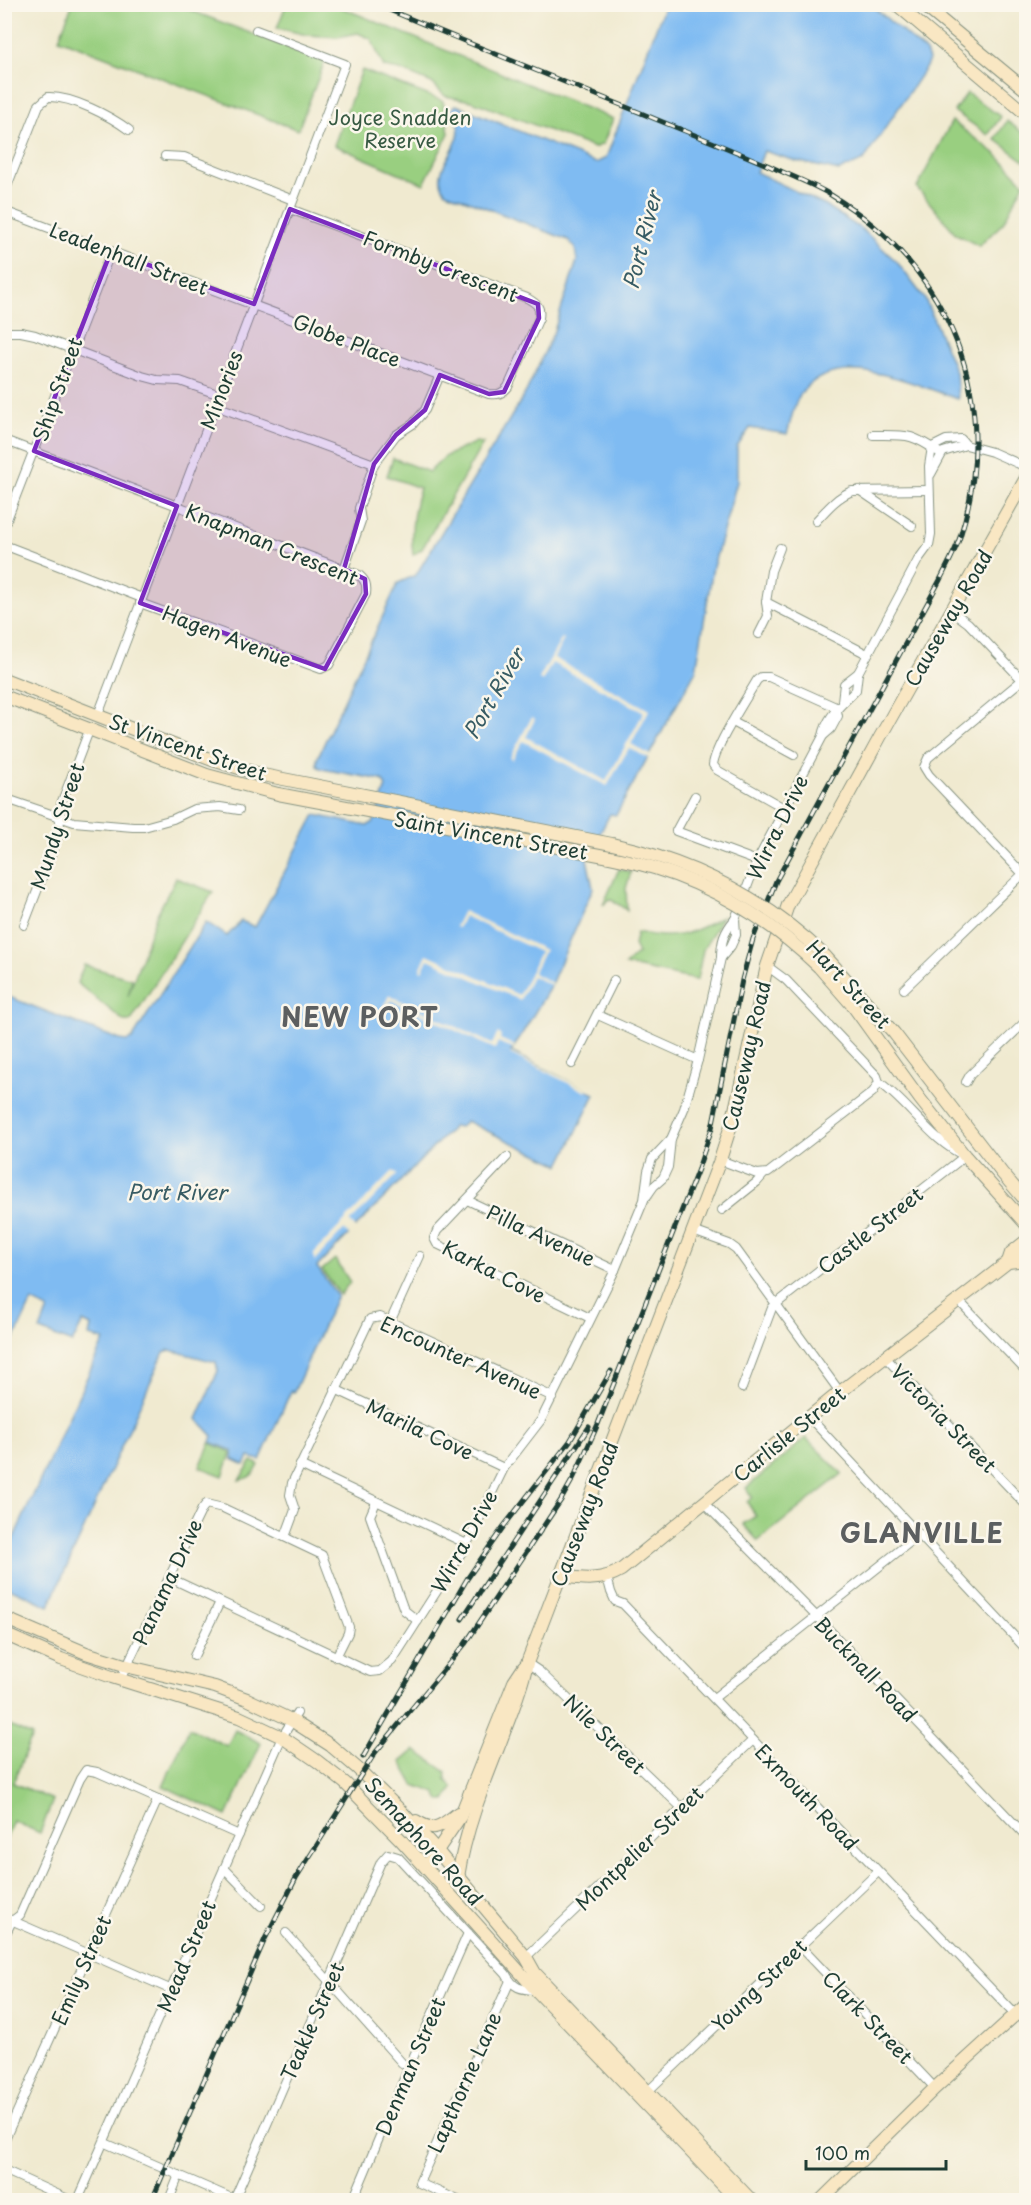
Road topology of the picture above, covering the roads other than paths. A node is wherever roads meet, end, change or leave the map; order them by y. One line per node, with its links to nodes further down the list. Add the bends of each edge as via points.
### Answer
1 (896, 4): 5 (main road)
2 (922, 4): 4 (main road)
3 (256, 30): 9 (street, Minories, via 345,64)
4 (1026, 90)
5 (1026, 114)
6 (129, 130): 8 (street, via 112,117 65,99 48,97 39,105)
7 (165, 156): 9 (street, via 184,158)
8 (4, 194)
9 (293, 200): 10 (street, Minories)
10 (290, 209): 13 (street, Minories); 16 (street, Formby Crescent, via 538,304 539,318 504,392 489,394)
11 (4, 210): 12 (street, Leadenhall Street)
12 (111, 251): 13 (street, Leadenhall Street); 15 (street, Ship Street)
13 (254, 304): 16 (street, Globe Place); 17 (street, Minories)
14 (4, 332): 15 (street, via 35,335)
15 (72, 349): 17 (street, via 142,376 180,381); 23 (street, Ship Street)
16 (440, 375): 25 (street, via 426,410 414,424 396,435)
17 (219, 395): 18 (street, Minories)
18 (216, 406): 25 (street); 31 (street, Minories)
19 (873, 435): 22 (street, via 907,435)
20 (4, 440): 23 (street, Knapman Crescent)
21 (966, 445): 22 (street, via 961,439 953,439); 24 (street); 26 (street, via 1002,455)
22 (932, 447): 24 (street); 27 (street, Wirra Drive)
23 (34, 451): 31 (street, Knapman Crescent); 34 (street, Ship Street)
24 (940, 453): 27 (street, Wirra Drive)
25 (374, 464): 37 (street)
26 (1026, 467)
27 (930, 475): 30 (street, Wirra Drive)
28 (1026, 478): 40 (main road, Causeway Road)
29 (858, 490): 30 (street); 32 (street, via 844,494); 33 (street)
30 (929, 490): 42 (street, Wirra Drive, via 929,545)
31 (177, 506): 37 (street, Knapman Crescent); 38 (street, Minories)
32 (816, 521)
33 (912, 526)
34 (4, 527)
35 (4, 545): 38 (street, Hagen Avenue)
36 (780, 548): 39 (street)
37 (344, 570): 43 (street, Knapman Crescent, via 365,579 366,594 329,665 325,669)
38 (141, 600): 43 (street, Hagen Avenue); 48 (street, Minories)
39 (766, 602): 41 (street, via 768,616); 42 (street)
40 (953, 612): 45 (street); 64 (main road, Causeway Road, via 788,905)
41 (759, 634)
42 (867, 654): 47 (street, Wirra Drive, via 858,673 856,690)
43 (314, 668)
44 (4, 679): 48 (main road, St Vincent Street)
45 (1024, 682): 61 (street, via 928,758 925,765 929,775)
46 (4, 696): 50 (main road, St Vincent Street)
47 (839, 707): 49 (street, via 761,677); 55 (street, Wirra Drive, via 831,729 823,736)
48 (98, 716): 50 (main road); 53 (main road, St Vincent Street, via 263,775)
49 (733, 722): 51 (street); 55 (street, via 713,765)
50 (90, 728): 57 (main road, St Vincent Street, via 239,785); 58 (street, Mundy Street, via 61,804)
51 (794, 755)
52 (695, 796): 60 (street, via 676,831)
53 (377, 797): 59 (main road, Saint Vincent Street)
54 (4, 798): 58 (street)
55 (784, 808): 60 (street, Wirra Drive)
56 (239, 810): 58 (street, via 194,809 144,827)
57 (373, 813): 59 (main road, Saint Vincent Street)
58 (60, 818): 62 (street, Mundy Street, via 59,834)
59 (611, 850): 63 (main road, Hart Street, bridge, via 729,899)
60 (757, 861): 69 (street, Wirra Drive, via 735,919 736,935 721,958)
61 (1025, 873): 66 (street)
62 (24, 925)
63 (822, 961): 74 (main road, Hart Street); 80 (main road, Hart Street, via 894,1033)
64 (767, 966): 71 (street, Hart Street, via 786,980 878,1076); 76 (main road, Causeway Road)
65 (615, 980): 67 (street)
66 (904, 989)
67 (598, 1015): 69 (street); 70 (street)
68 (1026, 1021): 72 (street)
69 (698, 1060): 73 (street, Wirra Drive)
70 (572, 1064)
71 (879, 1082): 74 (street, Hart Street, via 950,1150); 77 (street, via 873,1092)
72 (966, 1082)
73 (671, 1139): 79 (street, Wirra Drive, via 668,1167); 79 (street, Wirra Drive, via 652,1159)
74 (964, 1156): 82 (main road, Hart Street); 90 (street, Castle Street)
75 (507, 1157): 78 (street, Karka Cove)
76 (720, 1160): 77 (street); 83 (main road, Causeway Road)
77 (764, 1174): 81 (street)
78 (467, 1200): 88 (street, Pilla Avenue); 91 (street, Karka Cove, via 437,1231 437,1244)
79 (644, 1200): 88 (street, Wirra Drive)
80 (1026, 1201)
81 (722, 1210)
82 (1026, 1224)
83 (693, 1231): 90 (street, via 733,1246); 108 (main road, Causeway Road)
84 (1026, 1241): 87 (main road, Carlisle Street, via 1011,1253)
85 (1026, 1253): 87 (main road, Carlisle Street, via 1017,1261)
86 (420, 1256): 92 (street)
87 (1008, 1262): 89 (main road, Carlisle Street)
88 (615, 1270): 91 (street, Wirra Drive)
89 (959, 1301): 93 (main road, Carlisle Street); 94 (street)
90 (776, 1304): 95 (street); 97 (street)
91 (590, 1318): 98 (street, Wirra Drive)
92 (390, 1322): 96 (street, Encounter Avenue, via 380,1317 370,1319); 98 (street, Encounter Avenue)
93 (886, 1358): 97 (main road, Carlisle Street); 104 (street, Victoria Street)
94 (1026, 1371)
95 (741, 1388)
96 (336, 1389): 100 (street); 101 (street, Marila Cove)
97 (840, 1392): 99 (main road, Carlisle Street)
98 (552, 1397): 101 (street, Wirra Drive, via 541,1420)
99 (809, 1417): 103 (main road, Carlisle Street); 105 (street)
100 (300, 1465): 102 (street); 106 (street, via 292,1483 295,1510)
101 (504, 1468): 107 (street, Wirra Drive)
102 (376, 1502): 107 (street); 114 (street, via 370,1516 404,1610)
103 (704, 1503): 109 (main road, Carlisle Street); 112 (street, Bucknall Road)
104 (1026, 1505)
105 (920, 1534): 112 (street); 116 (street)
106 (285, 1537): 110 (street, Panama Drive, via 206,1504); 118 (street, Panama Drive, via 325,1559 348,1627)
107 (466, 1544): 114 (street, Wirra Drive)
108 (560, 1576): 109 (main road); 119 (main road, Causeway Road)
109 (607, 1577): 122 (street, Exmouth Road, via 615,1601 624,1604)
110 (170, 1578): 111 (street, Wirra Drive); 120 (street, Panama Drive)
111 (220, 1602): 117 (street); 118 (street, Wirra Drive)
112 (816, 1616): 122 (street); 131 (street, Bucknall Road)
113 (4, 1618): 120 (main road, Semaphore Road)
114 (418, 1621): 118 (street, Wirra Drive, via 392,1661 380,1671 369,1672)
115 (4, 1634): 121 (main road, Semaphore Road)
116 (1026, 1649)
117 (194, 1656)
118 (336, 1657)
119 (527, 1663): 127 (street, Nile Street); 129 (main road, Causeway Road, via 514,1682)
120 (127, 1666): 121 (street, Panama Drive); 123 (main road, Semaphore Road, via 215,1687)
121 (120, 1680): 124 (main road, Semaphore Road, via 239,1717)
122 (714, 1698): 125 (street, Exmouth Road)
123 (294, 1716): 124 (street, Mead Street); 128 (main road, Semaphore Road)
124 (282, 1737): 130 (street, Mead Street); 132 (main road, Semaphore Road, via 345,1783)
125 (753, 1740): 127 (street, Montpelier Street); 137 (street, Exmouth Road)
126 (158, 1799): 130 (street); 140 (street, via 86,1770 20,1915); 147 (street, Emily Street)
127 (682, 1808): 148 (street, Montpelier Street)
128 (402, 1812): 129 (main road, via 429,1828); 133 (main road, Semaphore Road)
129 (467, 1813): 133 (main road, Causeway Road, via 466,1821); 138 (main road)
130 (239, 1835): 136 (street, Mead Street)
131 (1026, 1836)
132 (401, 1840): 134 (street, Semaphore Road); 135 (main road, Semaphore Road)
133 (439, 1852): 135 (main road, Causeway Road); 138 (main road, Semaphore Road)
134 (398, 1857): 143 (street, Semaphore Road); 149 (street, Teakle Street, via 384,1857)
135 (426, 1867): 141 (main road, Semaphore Road)
136 (224, 1868): 139 (street); 151 (street, Mead Street)
137 (878, 1872): 146 (street, Young Street); 154 (street, Exmouth Road)
138 (458, 1876): 148 (main road, Semaphore Road)
139 (261, 1906)
140 (8, 1919): 144 (street); 147 (street)
141 (480, 1925): 145 (street, Semaphore Road); 152 (main road, Semaphore Road)
142 (286, 1933): 149 (street)
143 (468, 1933): 145 (street, Semaphore Road); 155 (street, Denman Street)
144 (4, 1937)
145 (477, 1941): 150 (street, Semaphore Road)
146 (800, 1946): 156 (street, Clark Street); 157 (street, Young Street)
147 (88, 1955): 151 (street); 158 (street, Emily Street)
148 (526, 1956): 157 (main road, Semaphore Road, via 535,1973)
149 (330, 1981): 155 (street); 166 (street, Teakle Street)
150 (510, 1981): 152 (street, Semaphore Road, via 519,1989); 168 (street, Lapthorne Lane, via 419,2183)
151 (171, 1990): 159 (street, Mead Street)
152 (536, 1990): 157 (main road, Semaphore Road)
153 (1026, 2005): 154 (main road)
154 (1021, 2017): 156 (main road)
155 (408, 2067): 167 (street, Denman Street)
156 (935, 2088): 170 (main road)
157 (644, 2095): 162 (main road, Semaphore Road)
158 (4, 2140)
159 (105, 2143): 161 (street); 164 (street, Mead Street)
160 (4, 2170): 163 (street)
161 (179, 2175): 165 (street); 166 (street)
162 (737, 2197): 169 (main road, Semaphore Road)
163 (70, 2200)
164 (78, 2200)
165 (168, 2200)
166 (235, 2200)
167 (353, 2200)
168 (458, 2200)
169 (752, 2200)
170 (821, 2200)

